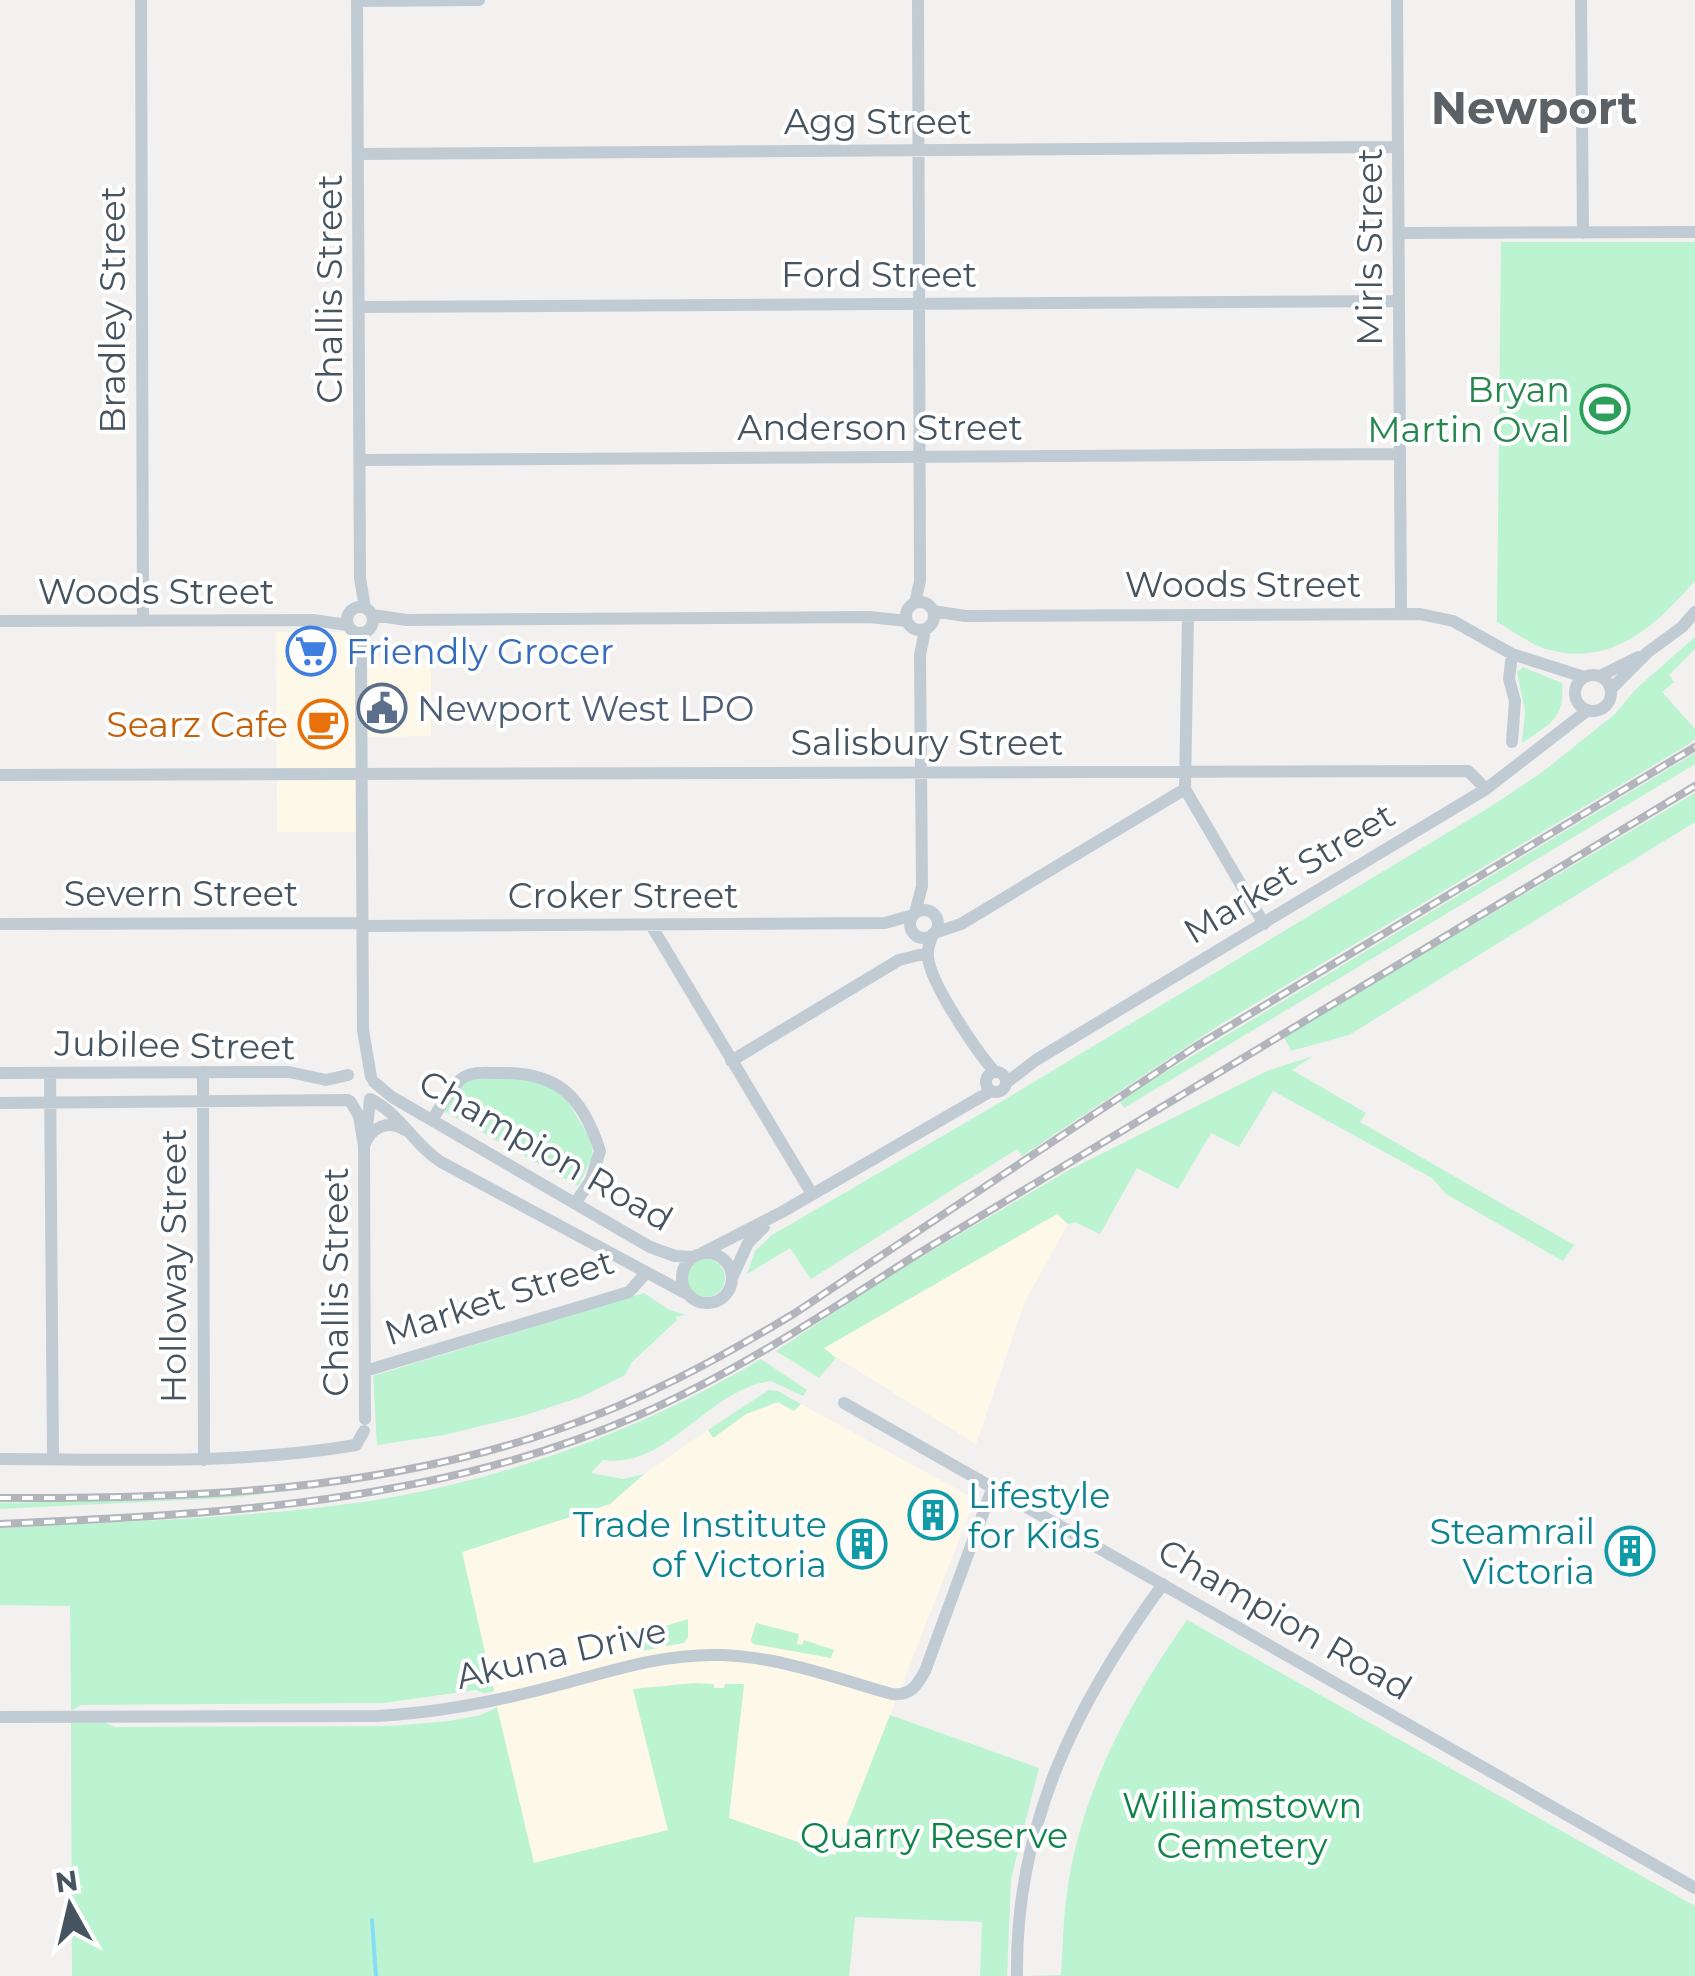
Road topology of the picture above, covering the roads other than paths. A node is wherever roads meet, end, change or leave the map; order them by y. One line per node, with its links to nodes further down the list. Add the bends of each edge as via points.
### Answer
1 (141, 0): 23 (street, Bradley Street)
2 (357, 0): 3 (street); 9 (street, Challis Street)
3 (479, 0)
4 (918, 0): 8 (street)
5 (1397, 0): 7 (street, Mirls Street)
6 (1581, 0): 12 (street)
7 (1398, 148): 8 (street, Agg Street); 11 (street, Mirls Street)
8 (918, 150): 9 (street, Agg Street); 14 (street)
9 (358, 154): 15 (street, Challis Street)
10 (1695, 232): 12 (street)
11 (1399, 233): 12 (street); 13 (street, Mirls Street)
12 (1583, 233)
13 (1399, 301): 14 (street, Ford Street); 16 (street, Mirls Street)
14 (919, 303): 15 (street, Ford Street); 17 (street)
15 (359, 307): 18 (street, Challis Street)
16 (1400, 454): 17 (street, Anderson Street); 20 (street, Mirls Street)
17 (919, 457): 18 (street, Anderson Street); 22 (street)
18 (360, 460): 24 (street, Challis Street)
19 (1695, 612): 26 (street)
20 (1401, 613): 21 (street, Woods Street); 27 (street, Woods Street, via 1453,621)
21 (1188, 614): 22 (street, Woods Street); 36 (street)
22 (920, 616): 24 (street, Woods Street); 37 (street)
23 (144, 620): 24 (street, Woods Street); 25 (street, Woods Street)
24 (360, 620): 39 (street, Challis Street)
25 (0, 622)
26 (1648, 652): 29 (street); 31 (street)
27 (1512, 654): 28 (street, Woods Street); 35 (street)
28 (1553, 667): 30 (street, Woods Street); 32 (street, Woods Street)
29 (1600, 676): 30 (street); 31 (street)
30 (1584, 677): 32 (street)
31 (1611, 690): 33 (street, via 1606,706)
32 (1575, 695): 33 (street); 34 (street, Market Street)
33 (1588, 710): 34 (street, Market Street)
34 (1566, 726): 41 (street, Market Street)
35 (1512, 742)
36 (1188, 771): 37 (street, Salisbury Street); 40 (street); 41 (street, Salisbury Street, via 1468,771)
37 (922, 773): 39 (street, Salisbury Street); 42 (street)
38 (0, 774): 39 (street, Salisbury Street)
39 (361, 774): 49 (street, Challis Street)
40 (1185, 789): 45 (street); 48 (street)
41 (1486, 789): 48 (street, Market Street)
42 (922, 886): 43 (street); 44 (street)
43 (914, 914): 44 (street); 46 (street, Croker Street); 51 (street)
44 (934, 915): 45 (street); 52 (street)
45 (968, 919): 52 (street)
46 (884, 923): 50 (street, Croker Street); 51 (street, Croker Street)
47 (0, 924): 49 (street, Severn Street)
48 (1264, 924): 61 (street, Market Street)
49 (362, 925): 50 (street, Croker Street); 54 (street, Challis Street)
50 (651, 925): 55 (street)
51 (912, 932): 52 (street); 53 (street)
52 (934, 934): 53 (street)
53 (923, 953): 55 (street, via 891,965); 61 (street, via 922,964)
54 (363, 1030): 59 (street, Challis Street); 60 (street, Challis Street)
55 (731, 1061): 70 (street)
56 (50, 1072): 57 (street, Jubilee Street); 58 (street, Jubilee Street); 66 (street)
57 (203, 1072): 59 (street, Jubilee Street, via 289,1072 326,1080); 63 (street, Holloway Street)
58 (0, 1073)
59 (348, 1074): 60 (street, via 361,1071); 64 (street, via 342,1089)
60 (373, 1080): 62 (street); 67 (street, Champion Road)
61 (994, 1080): 70 (street, Market Street)
62 (370, 1099): 64 (street); 68 (street, Champion Road, via 394,1112); 69 (street, Challis Street)
63 (202, 1101): 64 (street, Jubilee Street); 66 (street, Jubilee Street); 81 (street, Holloway Street)
64 (349, 1101): 69 (street, Challis Street)
65 (0, 1103): 66 (street, Jubilee Street)
66 (50, 1103): 80 (street)
67 (432, 1120): 71 (street, Champion Road); 71 (street, via 470,1074 532,1073 558,1084 574,1098 600,1151)
68 (407, 1131): 69 (street, via 384,1125); 74 (street, Champion Road, via 441,1162)
69 (364, 1146): 77 (street, Challis Street)
70 (812, 1194): 72 (street, Market Street)
71 (576, 1202): 73 (street, Champion Road, via 658,1250)
72 (782, 1212): 73 (street, Market Street); 75 (street, Market Street, via 748,1243)
73 (698, 1255): 75 (street, via 724,1260); 76 (street, via 682,1278)
74 (646, 1273): 76 (street, Champion Road); 77 (street, Market Street, via 629,1292)
75 (732, 1277): 76 (street, via 728,1293 716,1302)
76 (688, 1294)
77 (365, 1371): 81 (street, Challis Street, via 365,1425 356,1446)
78 (844, 1403): 82 (street, Champion Road)
79 (0, 1459): 80 (street)
80 (53, 1459): 81 (street)
81 (204, 1460)
82 (992, 1488): 83 (street, Champion Road); 84 (street, Akuna Drive, via 925,1671 904,1694 776,1660 693,1655 428,1713)
83 (1163, 1584): 85 (street, Champion Road); 86 (street, via 1103,1671 1065,1742 1025,1873)
84 (0, 1716)
85 (1695, 1888)
86 (1017, 1976)

